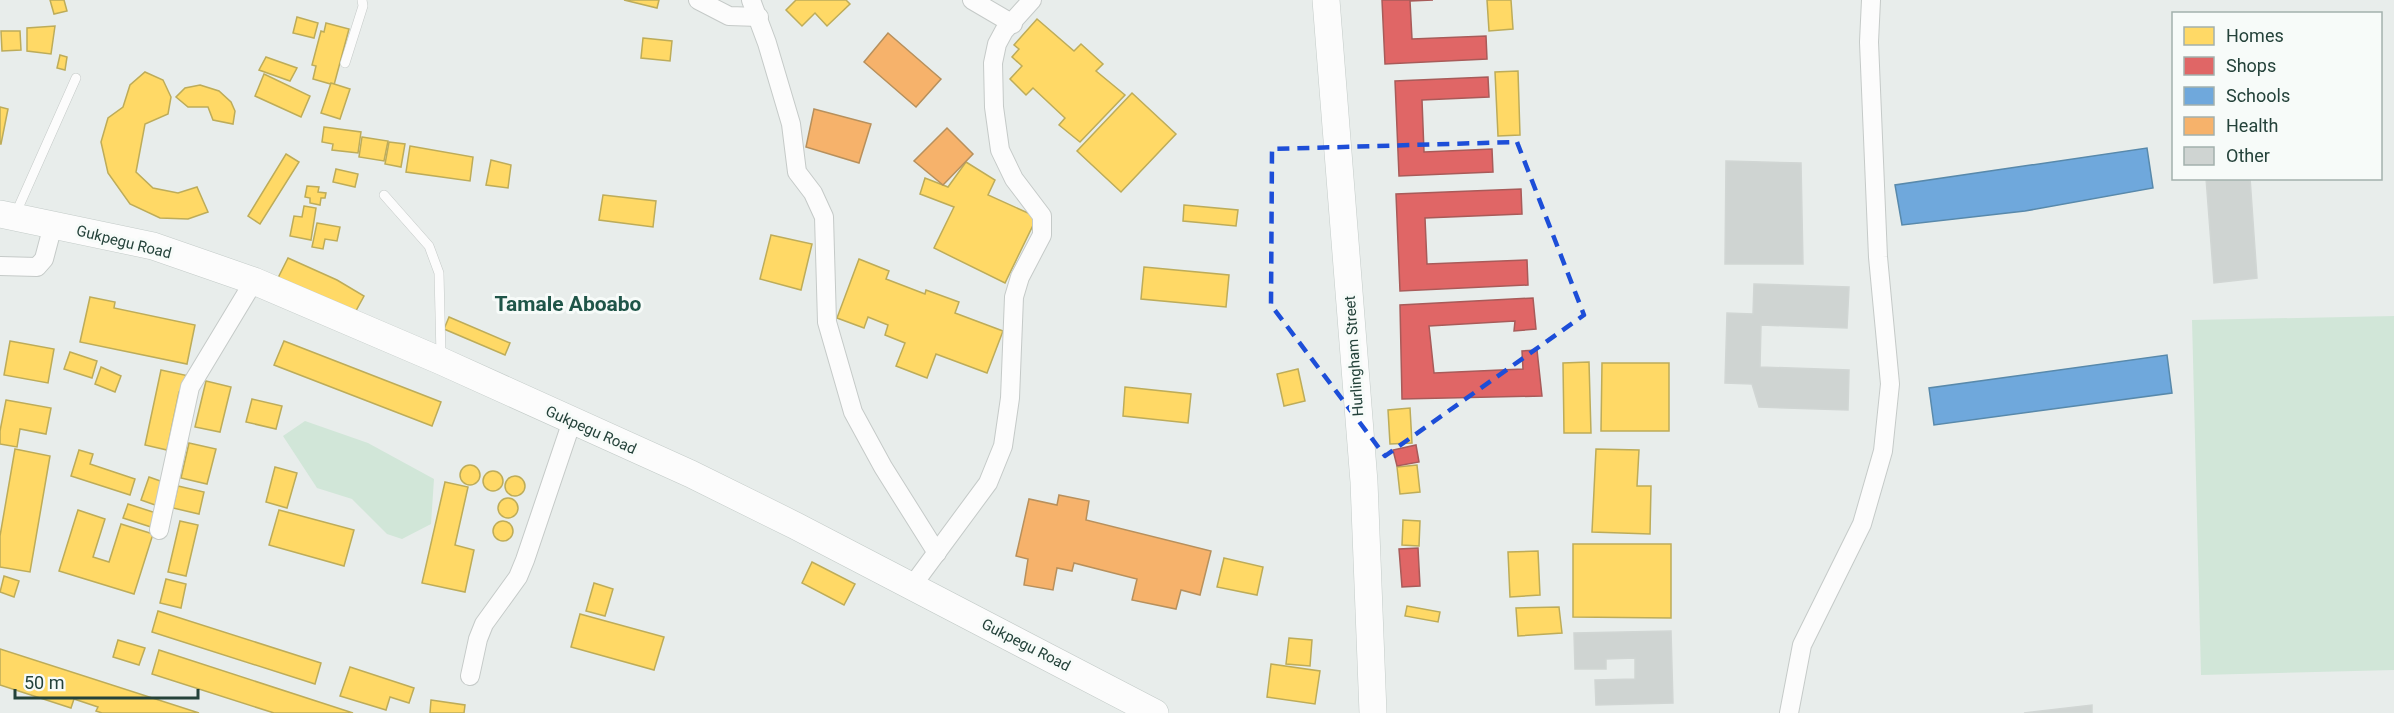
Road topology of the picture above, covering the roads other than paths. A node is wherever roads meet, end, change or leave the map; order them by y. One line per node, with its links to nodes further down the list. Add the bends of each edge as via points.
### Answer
1 (362, 0): 10 (lane)
2 (699, 0): 8 (street, via 729,16)
3 (752, 0): 8 (street)
4 (972, 0): 9 (street)
5 (1032, 0): 9 (street)
6 (1326, 0): 24 (street, Hurlingham Street, via 1364,482)
7 (1871, 0): 25 (street, via 1869,42 1877,245 1890,384 1883,451 1862,524 1802,645)
8 (759, 17): 20 (street, via 790,124 796,172 813,193 824,217 827,322 853,412)
9 (1012, 24): 20 (street, via 997,44 993,63 1000,150 1014,179 1042,216 1042,235 1014,297 1010,398 1003,446 988,483)
10 (345, 63)
11 (76, 78): 13 (lane)
12 (384, 195): 17 (lane, via 429,246 439,273)
13 (7, 216): 14 (street, Gukpegu Road)
14 (53, 225): 15 (street, via 44,259 37,267); 16 (street, Gukpegu Road, via 153,246)
15 (0, 267)
16 (254, 281): 17 (street, Gukpegu Road); 19 (street, via 190,387)
17 (441, 362): 18 (street, Gukpegu Road)
18 (572, 421): 21 (street, Gukpegu Road, via 733,495); 22 (street, via 525,560 484,624)
19 (159, 530)
20 (937, 553): 21 (street)
21 (912, 586): 23 (street, Gukpegu Road)
22 (470, 676)
23 (1155, 713)
24 (1373, 713)
25 (1789, 713)

